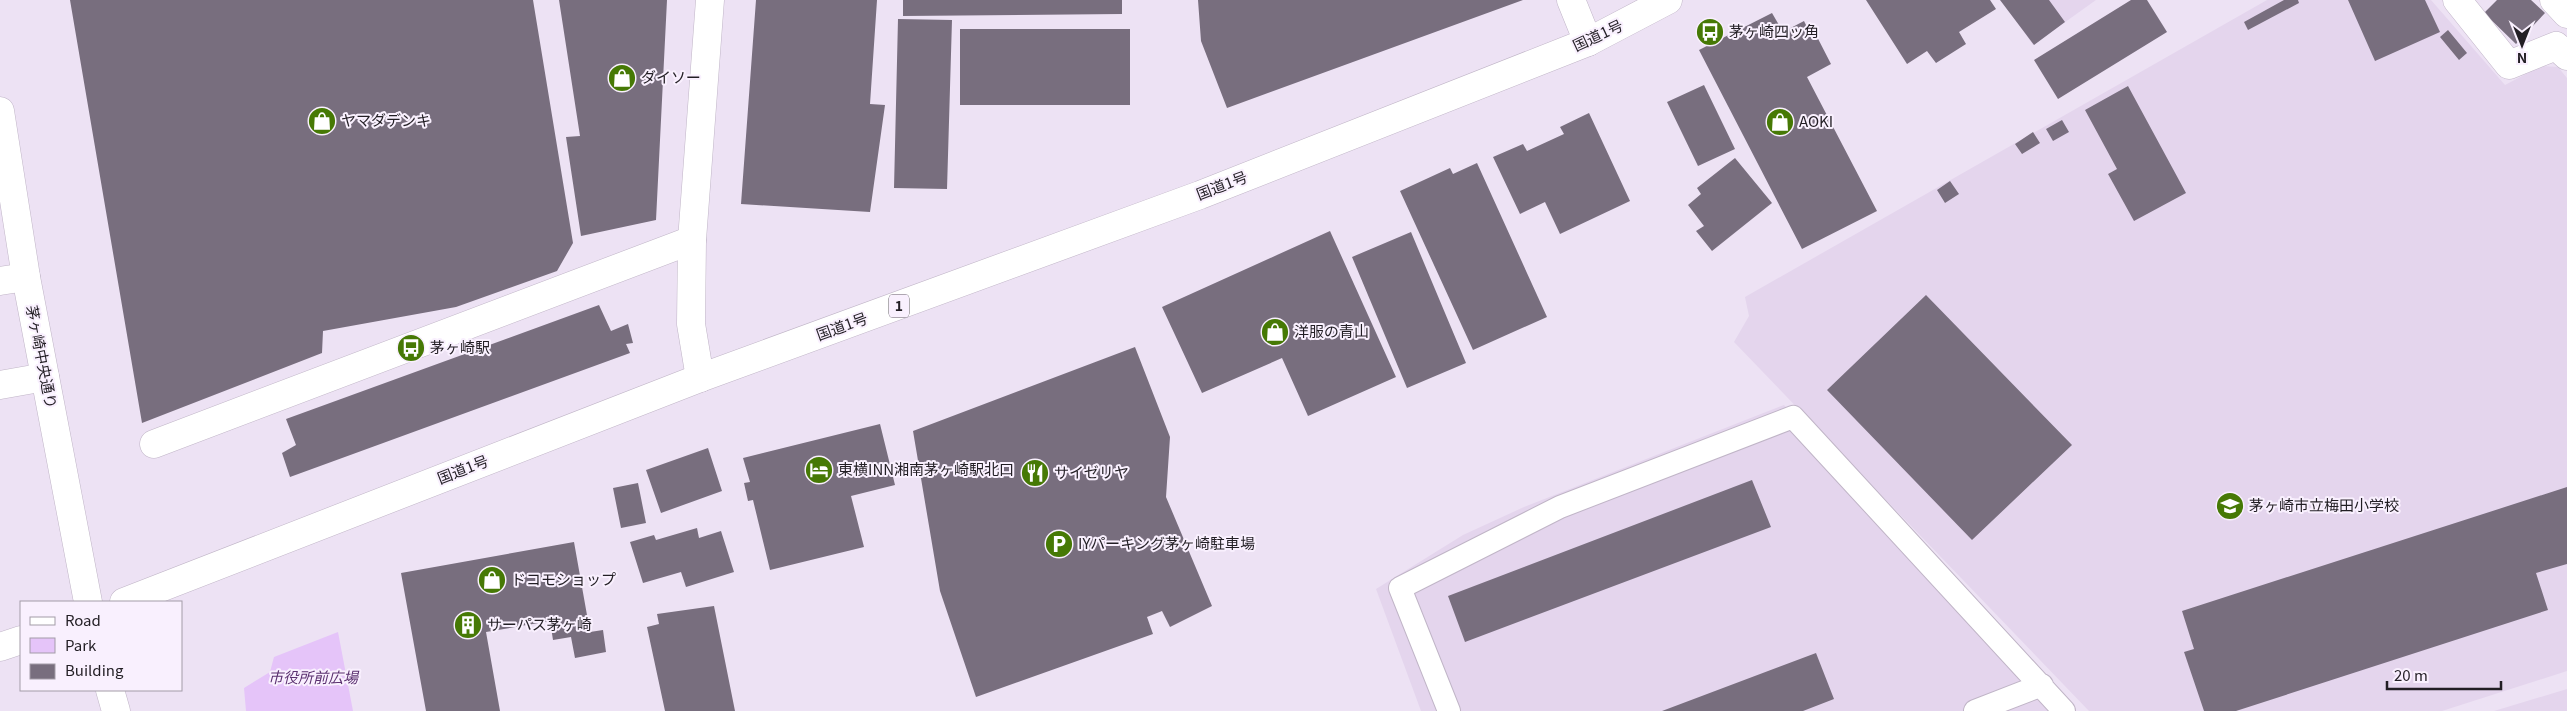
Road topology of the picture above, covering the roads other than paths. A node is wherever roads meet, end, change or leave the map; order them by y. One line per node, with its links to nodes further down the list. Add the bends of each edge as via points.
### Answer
1 (710, 0): 11 (main road)
2 (1571, 0): 7 (main road)
3 (1668, 0): 7 (main road, 国道1号 / 1)
4 (2457, 0): 8 (main road, via 2509,65 2556,46)
5 (2554, 0): 6 (main road)
6 (2567, 14)
7 (1588, 42): 15 (main road, 国道1号 / 1, via 1190,199)
8 (2567, 56)
9 (0, 111): 10 (main road, 茅ヶ崎中央通り)
10 (6, 179): 12 (main road, 茅ヶ崎中央通り)
11 (692, 240): 15 (main road, via 691,324); 17 (main road)
12 (26, 277): 13 (main road); 14 (main road, 茅ヶ崎中央通り)
13 (0, 281)
14 (45, 377): 16 (main road); 18 (main road, 茅ヶ崎中央通り)
15 (700, 378): 19 (main road, 国道1号 / 1)
16 (0, 385)
17 (154, 444)
18 (88, 601)
19 (127, 601)
20 (20, 640): 21 (main road)
21 (0, 647)
22 (2042, 686): 25 (lane, via 1793,417 1560,507 1400,588); 26 (lane); 27 (lane)
23 (110, 691): 24 (main road)
24 (116, 711)
25 (1449, 711)
26 (1974, 711)
27 (2064, 711)

